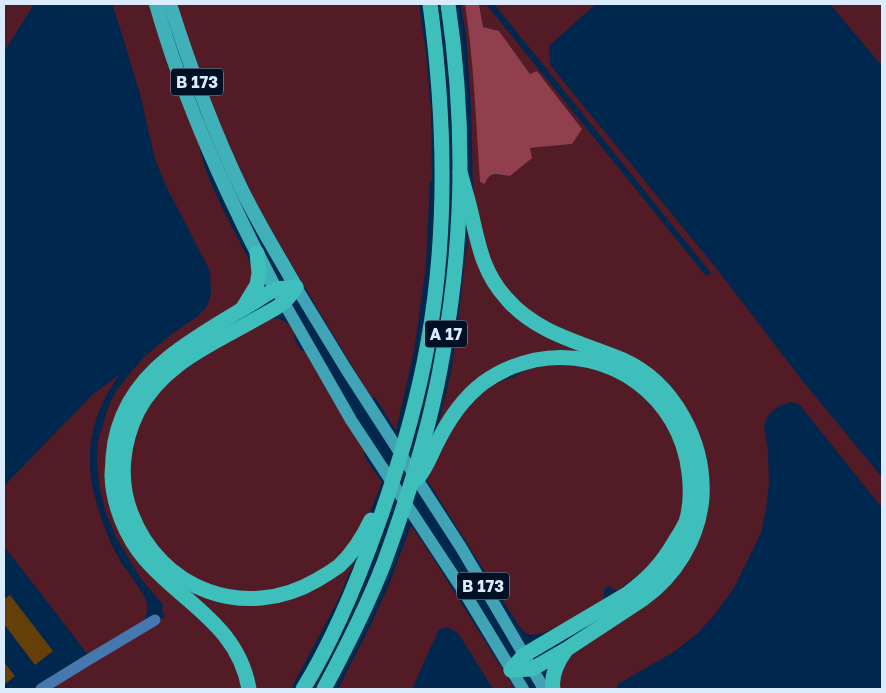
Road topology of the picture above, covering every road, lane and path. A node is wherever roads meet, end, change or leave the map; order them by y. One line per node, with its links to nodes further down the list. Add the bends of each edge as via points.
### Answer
1 (156, 4): 6 (highway, B 173, via 193,110)
2 (170, 4): 7 (highway, B 173, via 194,76 228,159 256,218)
3 (430, 4): 11 (highway, A 17, via 442,129 438,258 419,387)
4 (448, 4): 5 (highway, A 17, via 458,91)
5 (460, 172): 10 (highway, A 17, via 455,261 444,353); 13 (highway, via 480,252 491,278 506,299 529,320 624,361 647,375 677,407 698,454 701,505 689,545 679,562 655,590)
6 (257, 253): 8 (highway, B 173); 9 (highway, via 257,284)
7 (296, 287): 8 (highway); 14 (main road, B 173, via 462,549)
8 (280, 296): 9 (highway); 11 (highway, via 168,372 146,398 130,429 122,469 125,496 136,527 157,558 184,580 206,591 227,596 264,598 302,588 338,567); 16 (main road, B 173, via 342,405)
9 (243, 309): 18 (highway, via 182,347 145,380 130,400 119,424 112,476 115,498 132,542 160,575 226,636 242,665)
10 (408, 492): 14 (highway, via 426,468 455,412 484,382 517,365 558,357 604,365 638,382 669,416 684,447 690,492 685,523 665,557 627,594); 20 (highway, A 17, via 370,595)
11 (385, 504): 19 (highway, A 17, via 349,599)
12 (155, 620): 17 (street)
13 (566, 649): 15 (highway); 23 (highway, via 558,662)
14 (524, 654): 15 (main road, B 173); 16 (highway)
15 (532, 669): 16 (highway); 22 (main road, B 173)
16 (512, 670): 21 (main road, B 173)
17 (41, 689)
18 (249, 689)
19 (303, 689)
20 (324, 689)
21 (523, 689)
22 (544, 689)
23 (553, 689)

